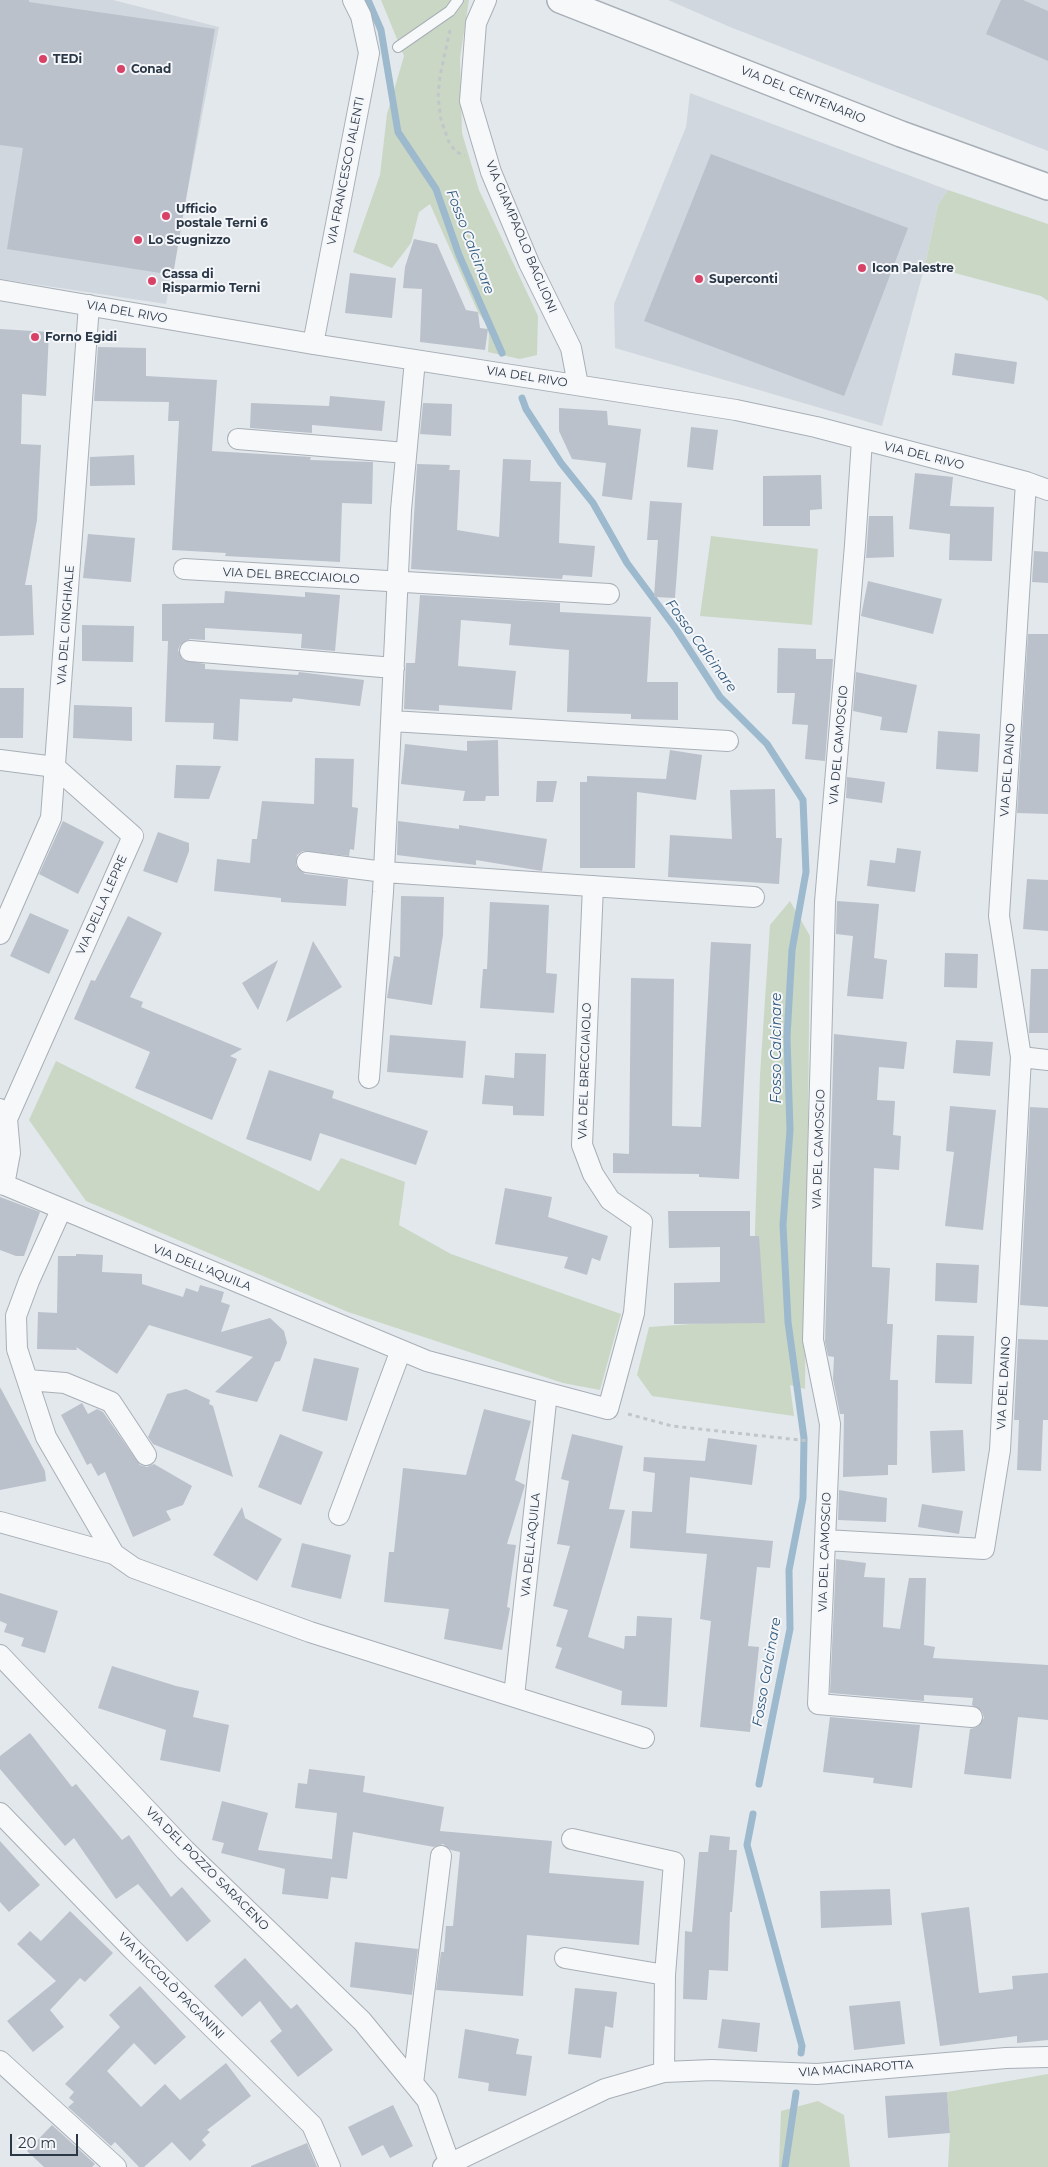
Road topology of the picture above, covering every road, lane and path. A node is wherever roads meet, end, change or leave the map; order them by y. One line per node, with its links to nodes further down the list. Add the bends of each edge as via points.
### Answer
1 (353, 0): 9 (street, VIA FRANCESCO IALENTI, via 361,16 369,53)
2 (458, 0): 5 (lane, via 450,11)
3 (486, 0): 11 (street, VIA GIAMPAOLO BAGLIONI, via 476,23 470,101 491,172 529,263 572,348)
4 (560, 0): 6 (street, VIA DEL CENTENARIO, via 901,134)
5 (398, 47)
6 (1048, 187)
7 (0, 290): 8 (street, VIA DEL RIVO)
8 (89, 305): 9 (street, VIA DEL RIVO); 25 (street, VIA DEL CINGHIALE)
9 (313, 344): 10 (street, VIA DEL RIVO)
10 (415, 360): 11 (street, VIA DEL RIVO); 14 (street)
11 (578, 385): 13 (street, VIA DEL RIVO, via 736,410)
12 (238, 439): 14 (street)
13 (862, 440): 15 (street, VIA DEL RIVO); 45 (street, VIA DEL CAMOSCIO, via 826,902 813,1340 830,1424)
14 (406, 452): 18 (street)
15 (1026, 482): 16 (street, VIA DEL RIVO); 31 (street, VIA DEL DAINO, via 999,916)
16 (1048, 490)
17 (184, 569): 18 (street, VIA DEL BRECCIAIOLO)
18 (398, 582): 19 (street, VIA DEL BRECCIAIOLO); 21 (street)
19 (609, 594)
20 (190, 651): 21 (street)
21 (394, 668): 22 (street)
22 (391, 721): 23 (street); 27 (street)
23 (728, 741)
24 (0, 760): 25 (street)
25 (55, 767): 30 (street, VIA DEL CINGHIALE, via 51,818); 34 (street, VIA DELLA LEPRE, via 133,836)
26 (307, 862): 27 (street)
27 (384, 872): 28 (street); 33 (street)
28 (593, 886): 29 (street); 40 (street, VIA DEL BRECCIAIOLO, via 582,1145 593,1174 610,1200 642,1222 634,1314)
29 (754, 897)
30 (0, 934)
31 (1021, 1057): 32 (street); 45 (street, VIA DEL DAINO, via 1000,1450 984,1549)
32 (1048, 1060)
33 (368, 1078)
34 (4, 1114): 35 (street, VIA DELL'AQUILA, via 10,1153)
35 (2, 1184): 36 (street, VIA DELL'AQUILA)
36 (62, 1210): 37 (street, VIA DELL'AQUILA); 38 (street, via 16,1316 17,1349)
37 (402, 1350): 39 (street, VIA DELL'AQUILA); 43 (street)
38 (28, 1380): 42 (street, via 65,1383 111,1402); 46 (street, via 46,1437)
39 (548, 1393): 40 (street, VIA DELL'AQUILA); 48 (street, VIA DELL'AQUILA)
40 (608, 1409): 41 (path, via 672,1426)
41 (811, 1441)
42 (146, 1456)
43 (339, 1514)
44 (0, 1522): 46 (street)
45 (825, 1540): 49 (street, VIA DEL CAMOSCIO, via 818,1704)
46 (114, 1554): 48 (street, via 134,1568 310,1632)
47 (0, 1655): 59 (street, VIA DEL POZZO SARACENO, via 185,1850 362,2021)
48 (514, 1696): 50 (street)
49 (972, 1717)
50 (644, 1738)
51 (0, 1813): 62 (street, VIA NICCOLÒ PAGANINI, via 132,1949 312,2126)
52 (572, 1839): 55 (street, via 674,1862)
53 (441, 1856): 59 (street)
54 (565, 1958): 55 (street)
55 (665, 1975): 58 (street)
56 (1048, 2057): 58 (street, VIA MACINAROTTA, via 817,2074 712,2070)
57 (0, 2061): 61 (street)
58 (664, 2072): 60 (street, VIA MACINAROTTA, via 605,2089)
59 (413, 2083): 60 (street, VIA DEL POZZO SARACENO, via 427,2100)
60 (448, 2166)
61 (116, 2167)
62 (330, 2167)

